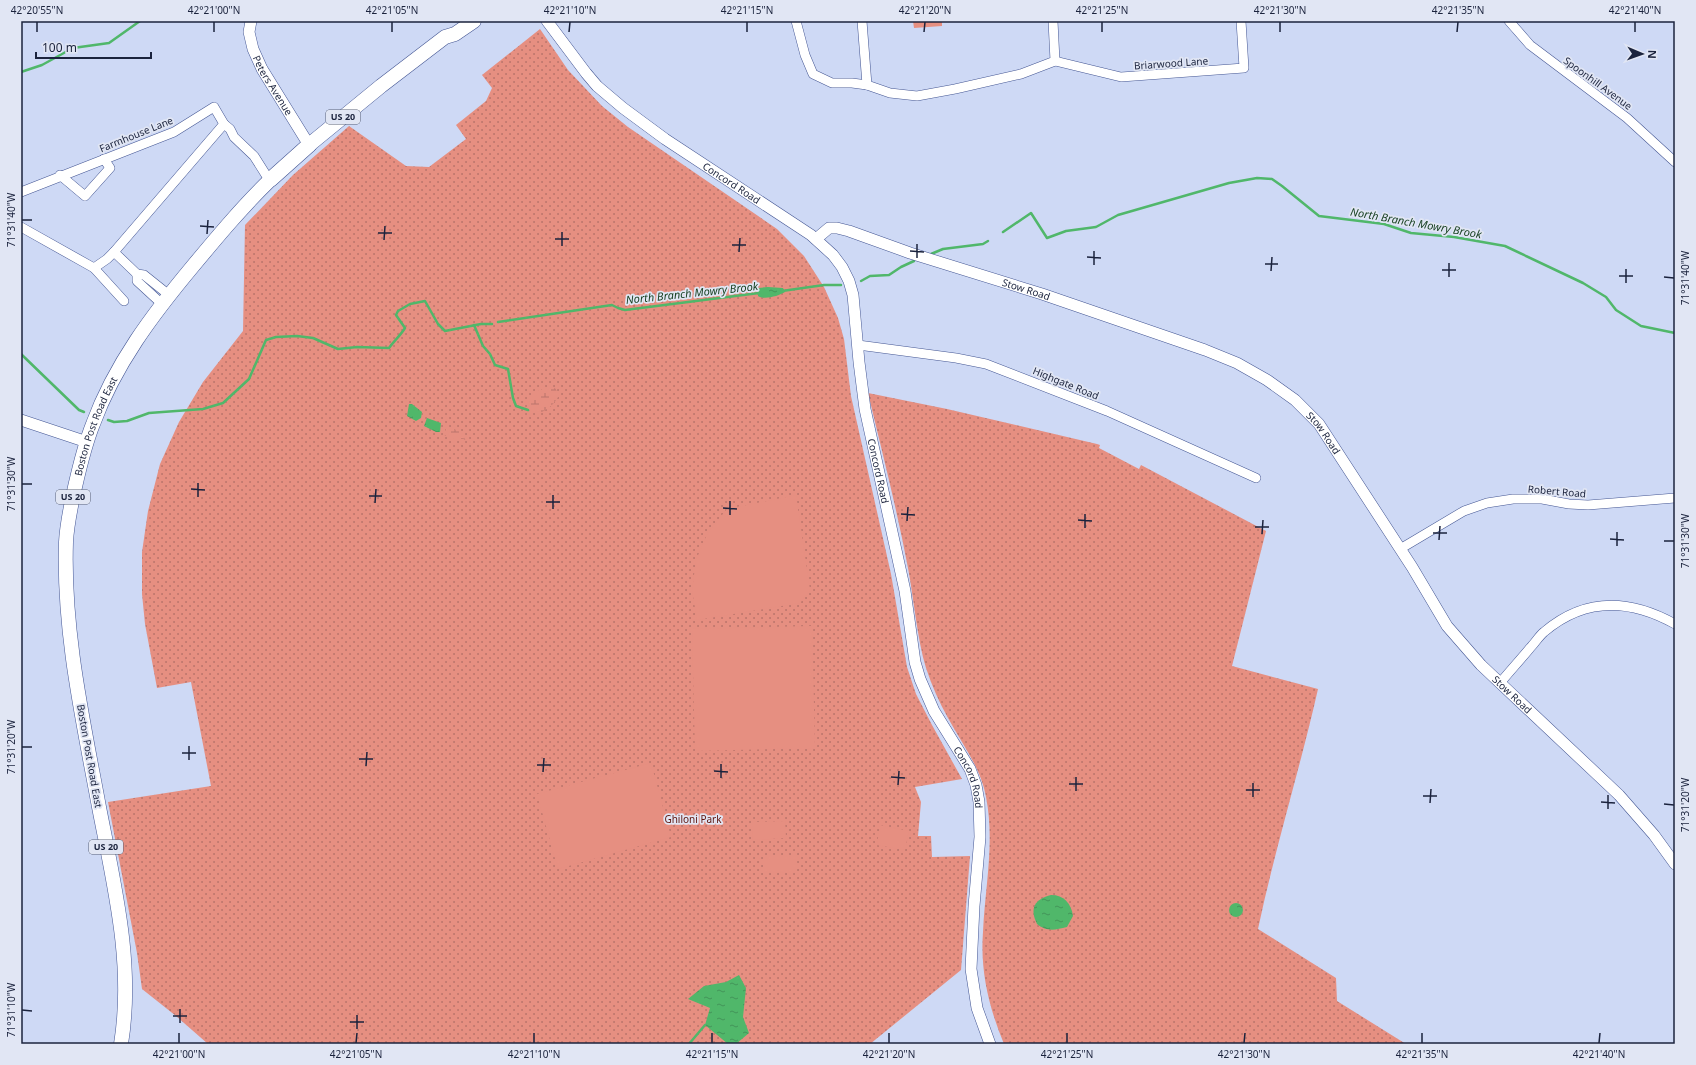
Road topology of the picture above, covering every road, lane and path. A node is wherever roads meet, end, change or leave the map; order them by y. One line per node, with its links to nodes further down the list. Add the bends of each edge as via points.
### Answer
1 (251, 21): 14 (street, Peters Avenue, via 249,32 253,49)
2 (460, 21): 10 (main road, Boston Post Road East / US 20)
3 (474, 21): 10 (main road, Boston Post Road East / US 20)
4 (547, 21): 21 (street, Concord Road, via 586,73 622,108)
5 (796, 21): 12 (street, via 813,74 832,83)
6 (862, 21): 12 (street)
7 (1052, 21): 11 (street)
8 (1241, 21): 11 (street, Briarwood Lane, via 1244,68 1121,78)
9 (1509, 21): 16 (street, Spoonhill Avenue, via 1530,46 1627,118)
10 (446, 37): 14 (main road, Boston Post Road East / US 20)
11 (1055, 61): 12 (street, via 1021,74 917,96 890,93)
12 (866, 85)
13 (224, 124): 15 (street, Farmhouse Lane, via 214,107 174,132); 18 (street, via 254,156); 22 (street)
14 (309, 145): 18 (highway, Boston Post Road East / US 20)
15 (104, 159): 17 (street, Farmhouse Lane); 17 (street, via 110,168 85,196)
16 (1675, 162)
17 (60, 175): 19 (street, Farmhouse Lane)
18 (271, 179): 24 (main road, Boston Post Road East / US 20, via 215,239)
19 (21, 192)
20 (21, 227): 23 (street)
21 (816, 239): 26 (street, Concord Road, via 833,255 849,281 855,308); 31 (street, Stow Road, via 829,228 849,231 1189,344 1252,371 1295,400 1319,424)
22 (114, 252): 23 (street); 24 (street, via 137,274 144,275)
23 (94, 268): 25 (street)
24 (165, 299): 28 (main road, Boston Post Road East / US 20, via 114,376)
25 (124, 301)
26 (858, 345): 29 (street, Highgate Road, via 986,364 1107,411); 36 (street, Concord Road, via 865,408 906,591 915,662 934,711 970,769 976,785 980,837 971,969 978,1008)
27 (21, 420): 28 (street)
28 (86, 442): 35 (main road, Boston Post Road East / US 20, via 68,522 66,598 78,693 119,916 126,982)
29 (1256, 478)
30 (1675, 498): 31 (street, Robert Road, via 1588,505 1542,499 1513,499 1487,503 1464,511)
31 (1400, 549): 33 (street, Stow Road, via 1447,626 1469,653)
32 (1675, 624): 33 (street, via 1637,608 1616,604 1574,613 1544,632)
33 (1500, 683): 34 (street, Stow Road, via 1628,804)
34 (1675, 864)
35 (121, 1044)
36 (990, 1044)

